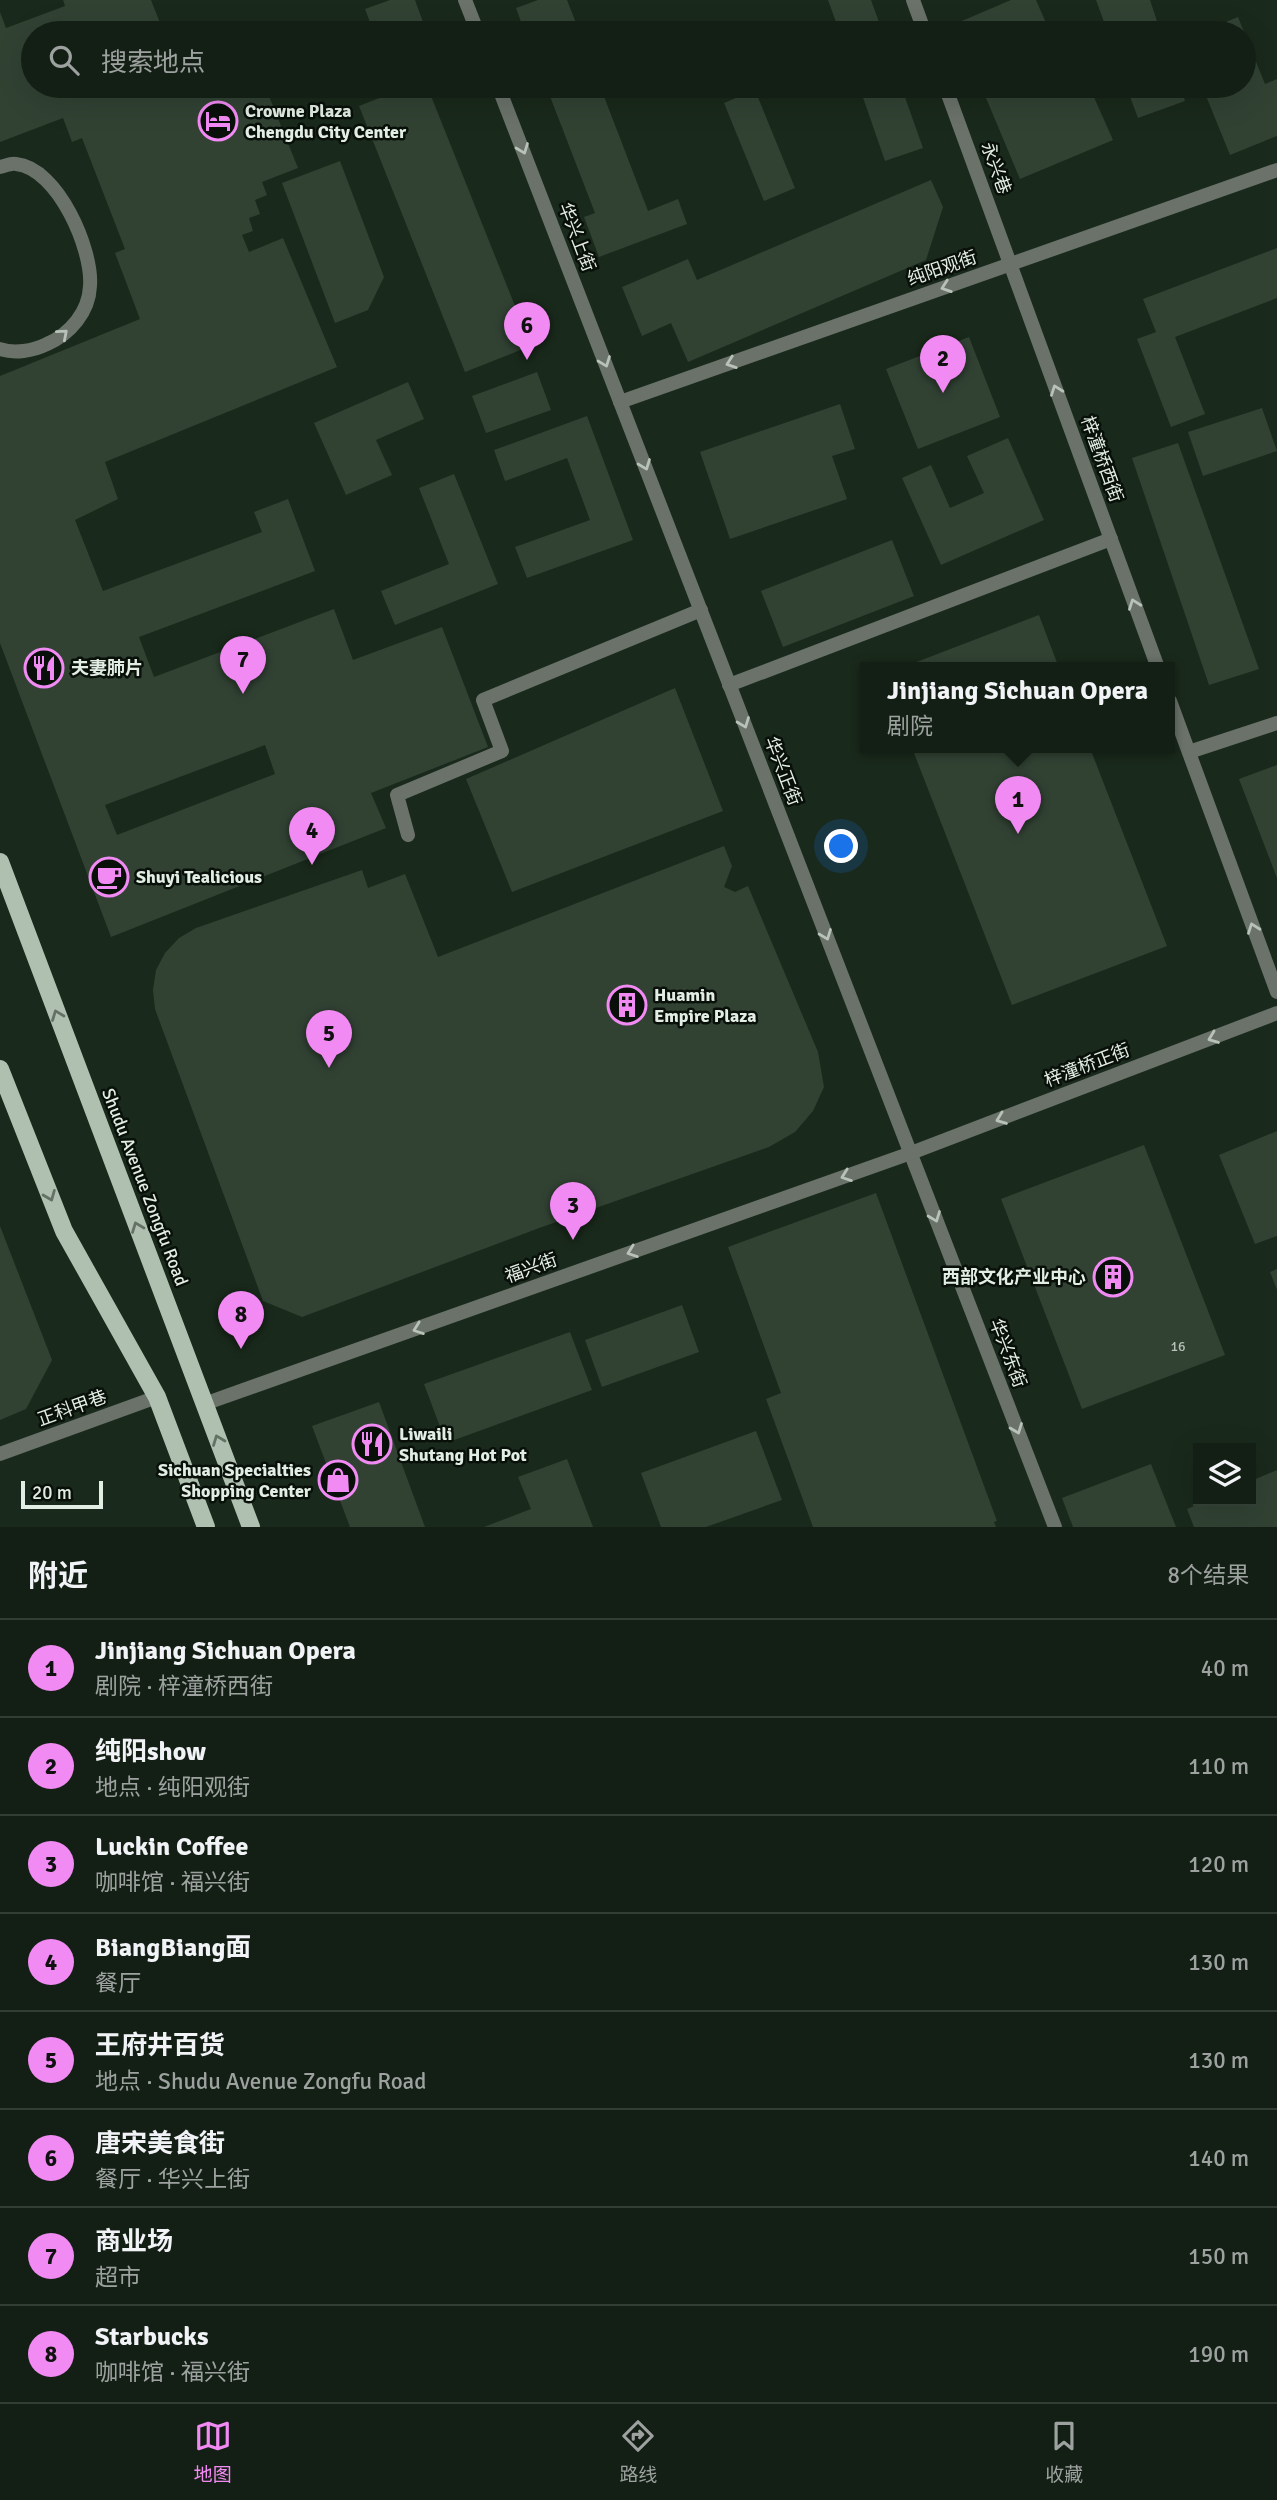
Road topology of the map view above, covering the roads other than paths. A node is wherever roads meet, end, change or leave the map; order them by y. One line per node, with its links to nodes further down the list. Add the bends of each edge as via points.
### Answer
1 (465, 0): 3 (street)
2 (913, 0): 4 (street)
3 (473, 21)
4 (921, 21)
5 (503, 98): 11 (street, 华兴上街, one-way to 11)
6 (949, 98): 9 (street, 永兴巷)
7 (0, 167): 10 (street, one-way to 7, via 38,348 59,339 83,315 90,286 86,255 65,201 40,174 16,164)
8 (1277, 170): 9 (street, 纯阳观街)
9 (1010, 264): 11 (street, 纯阳观街, one-way to 11); 12 (street, 梓潼桥西街, one-way to 9)
10 (0, 349)
11 (620, 402): 13 (street, 华兴正街, one-way to 13)
12 (1111, 539): 14 (street, 梓潼桥西街, one-way to 12); 15 (street)
13 (701, 610): 15 (street, 华兴正街); 19 (street, via 483,701 502,751 397,795)
14 (1156, 662)
15 (729, 685): 24 (street, 华兴正街, one-way to 24)
16 (1175, 714): 18 (street)
17 (1277, 723): 18 (street)
18 (1189, 752): 21 (street, one-way to 18)
19 (408, 835)
20 (0, 862): 26 (main road, Shudu Avenue Zongfu Road, one-way to 20)
21 (1277, 992)
22 (1277, 1013): 24 (street, 梓潼桥正街, one-way to 24)
23 (0, 1069): 25 (main road, one-way to 25, via 64,1231)
24 (911, 1153): 26 (street, 福兴街, one-way to 26); 30 (street, 华兴东街, one-way to 30)
25 (157, 1397): 27 (street, 正科甲巷); 28 (main road)
26 (204, 1404): 29 (main road, Shudu Avenue Zongfu Road, one-way to 26)
27 (0, 1454)
28 (206, 1527)
29 (251, 1527)
30 (1055, 1527)

